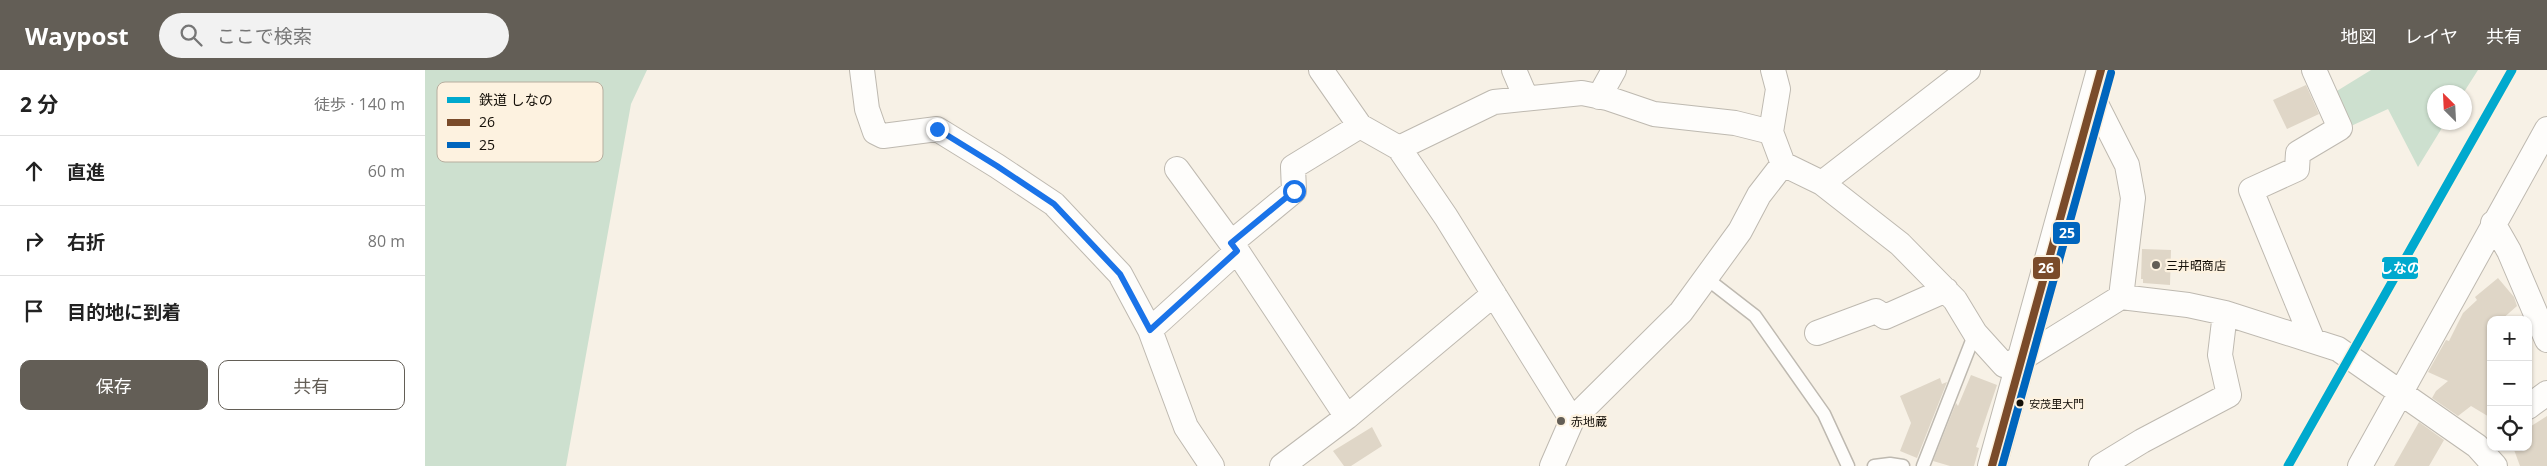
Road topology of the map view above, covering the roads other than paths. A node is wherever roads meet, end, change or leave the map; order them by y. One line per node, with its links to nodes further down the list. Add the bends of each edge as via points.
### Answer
1 (862, 70): 27 (street, via 867,109 875,132 883,136 937,129 1054,204 1120,274)
2 (1321, 70): 12 (street)
3 (1513, 70): 10 (street)
4 (1614, 70): 9 (street)
5 (1773, 70): 14 (street, via 1779,89)
6 (1968, 70): 18 (street)
7 (2100, 70): 11 (highway)
8 (2314, 70): 30 (street, via 2340,128 2298,153 2297,169 2251,190)
9 (1599, 96): 10 (street, via 1582,93); 14 (street, via 1654,114 1735,123)
10 (1526, 98): 15 (street, via 1494,102)
11 (2093, 98): 24 (street, via 2127,165 2133,198); 31 (highway)
12 (1360, 126): 15 (street); 20 (street, via 1293,167 1294,191)
13 (2547, 129): 19 (street)
14 (1771, 132): 16 (street)
15 (1399, 148): 23 (street)
16 (1783, 164): 18 (street); 21 (street)
17 (1177, 169): 20 (street)
18 (1822, 183): 22 (street, via 1900,244)
19 (2493, 223): 26 (street); 32 (street)
20 (1234, 247): 27 (street); 35 (street)
21 (1706, 278): 36 (street, via 1681,312); 41 (lane, via 1755,316 1824,414)
22 (1946, 290): 28 (street, via 1885,317 1876,311); 29 (street)
23 (1494, 294): 35 (street); 36 (street)
24 (2121, 296): 25 (street); 31 (street)
25 (2225, 313): 30 (street); 46 (street, via 2220,355 2229,395)
26 (2545, 328)
27 (1150, 330): 38 (street, via 1186,427)
28 (1817, 333)
29 (1975, 333): 31 (street, via 2004,365); 44 (lane)
30 (2313, 341): 32 (street, via 2350,356)
31 (2021, 359): 45 (highway)
32 (2402, 393): 37 (street); 47 (street)
33 (2547, 393): 34 (street)
34 (2529, 406)
35 (1347, 418): 39 (street)
36 (1571, 420): 40 (street)
37 (2484, 441): 48 (street)
38 (1212, 466)
39 (1282, 466)
40 (1552, 466)
41 (1848, 466)
42 (1874, 466): 43 (lane)
43 (1903, 466)
44 (1923, 466)
45 (1992, 466)
46 (2101, 466)
47 (2360, 466)
48 (2495, 466)

